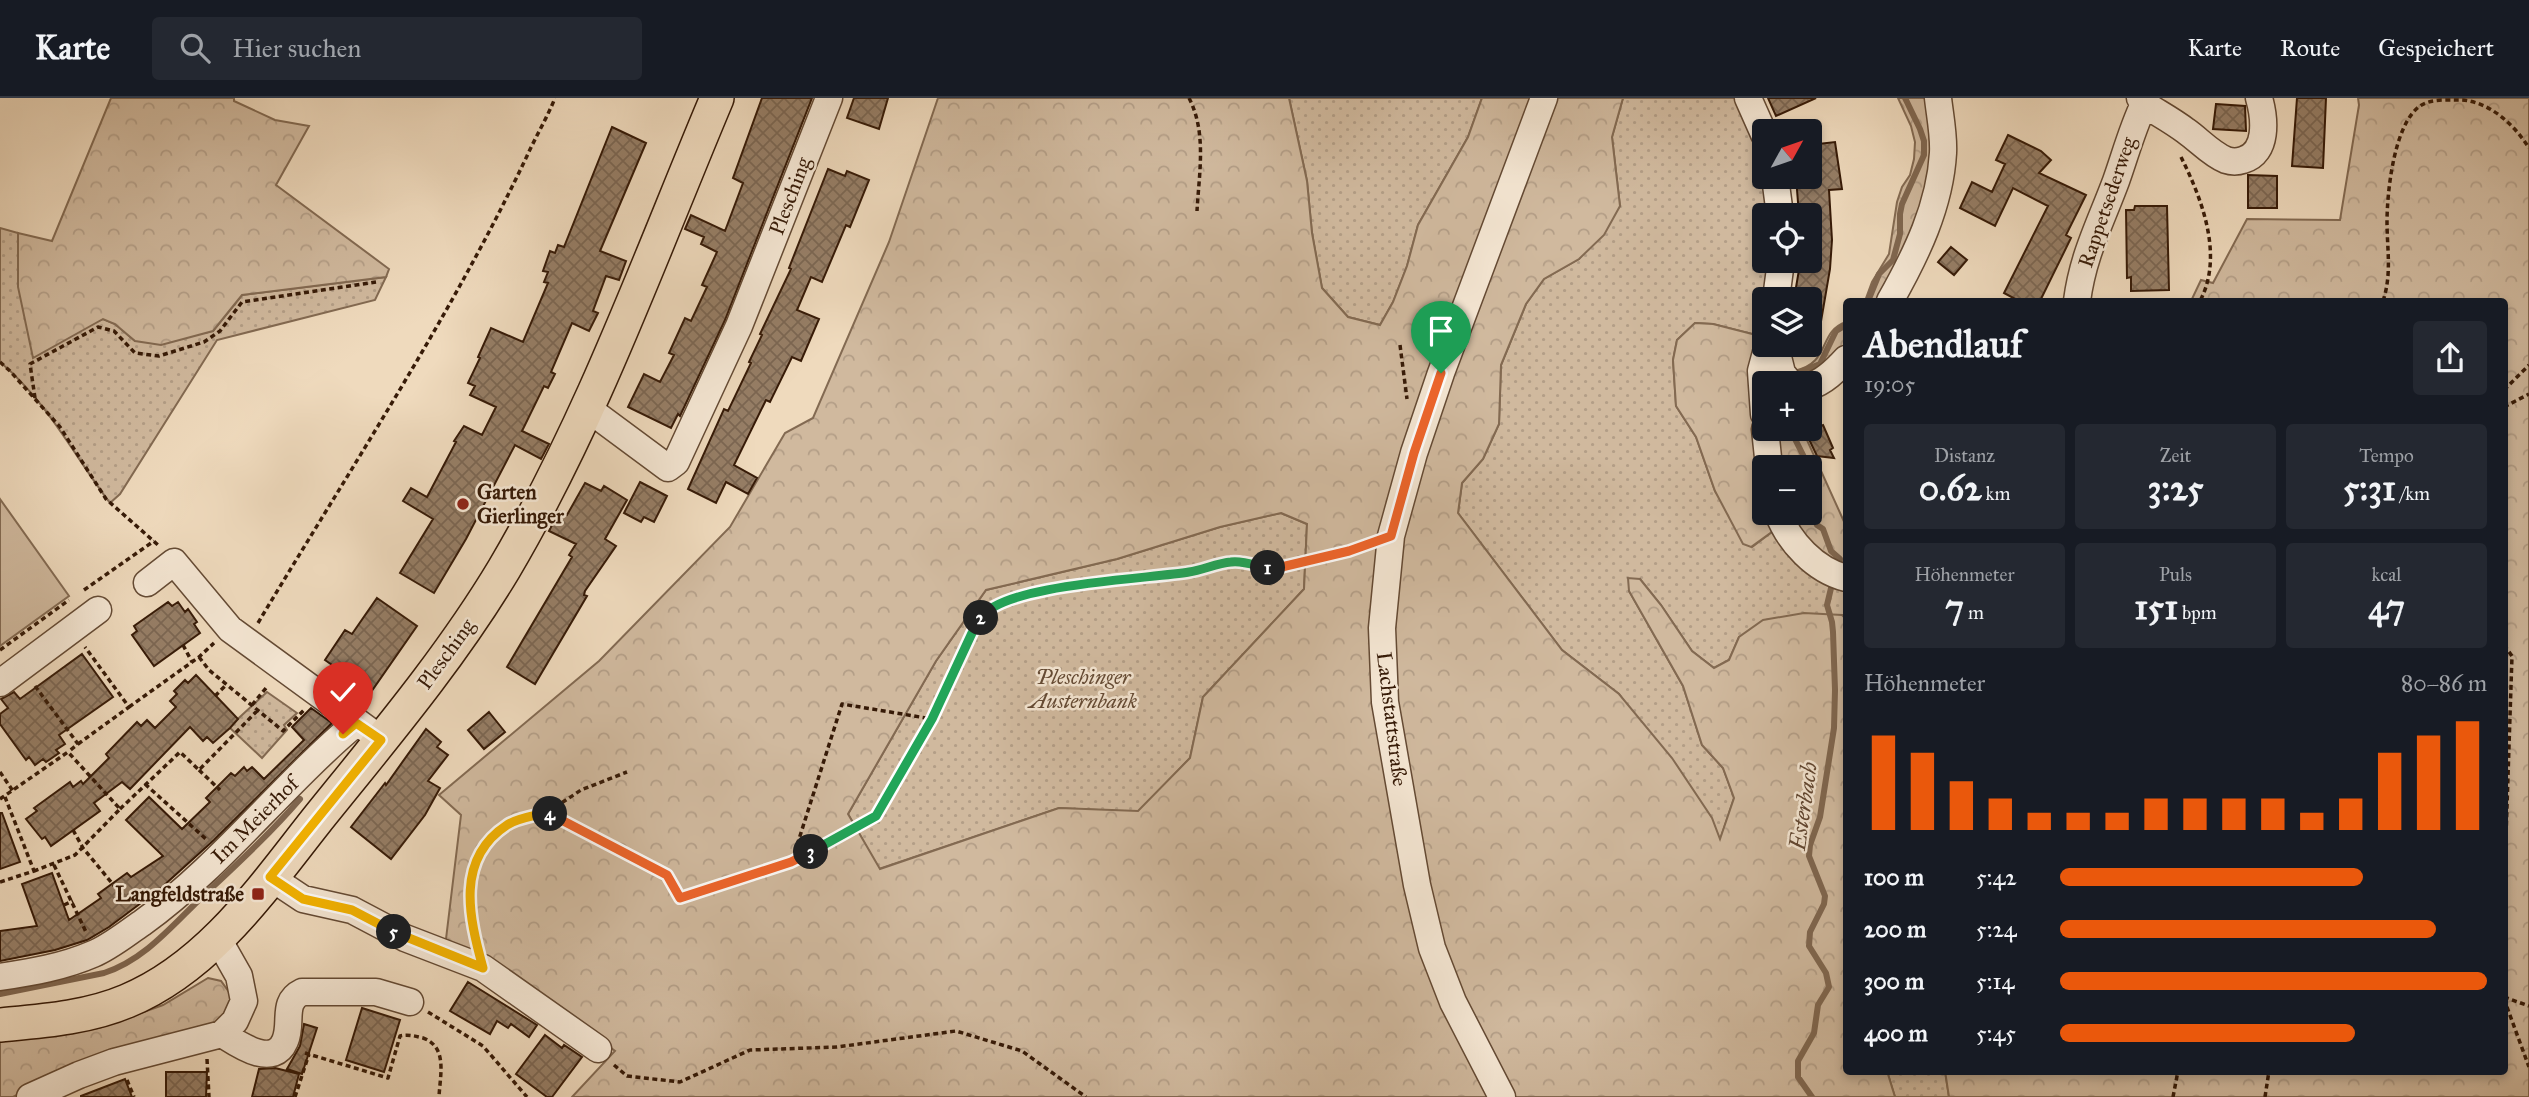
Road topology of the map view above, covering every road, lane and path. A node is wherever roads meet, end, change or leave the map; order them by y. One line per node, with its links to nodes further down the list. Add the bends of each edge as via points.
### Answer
1 (555, 98): 37 (path, via 480,252 353,470)
2 (717, 98): 29 (main road, Plesching)
3 (828, 98): 29 (street, Plesching, via 739,326 676,462 668,468)
4 (1189, 98): 15 (path, via 1201,135)
5 (1544, 98): 31 (street, Lachstattstraße, via 1441,373)
6 (1748, 98): 12 (street)
7 (1938, 98): 17 (street, via 1944,150 1940,177 1920,244)
8 (2259, 98): 10 (street, via 2261,145 2238,162 2215,153)
9 (2420, 98): 11 (path)
10 (2142, 101): 18 (street, Rappetsederweg, via 2083,264)
11 (2421, 104): 14 (path, via 2465,100 2490,109 2510,124); 20 (path, via 2401,132 2393,168 2387,219 2389,283)
12 (1757, 119)
13 (2174, 147): 19 (path, via 2203,204 2209,235 2207,287)
14 (2529, 148)
15 (1198, 211)
16 (376, 282): 27 (path, via 242,302 220,331 204,342 159,356 135,352 114,331 98,327 30,364)
17 (1892, 298)
18 (2077, 298)
19 (2202, 298)
20 (2384, 298)
21 (0, 362): 27 (path)
22 (1843, 362): 24 (street)
23 (2529, 365): 25 (path)
24 (1822, 379)
25 (2508, 386)
26 (2529, 394): 28 (path)
27 (35, 398): 32 (path, via 60,427 106,499)
28 (2508, 405)
29 (587, 408): 56 (main road, Plesching, via 503,569 446,658)
30 (1784, 525): 33 (street, via 1807,556)
31 (1391, 536): 55 (path, via 1273,569 1233,561 1189,572 1010,598 985,612); 106 (street, Lachstattstraße, via 1382,628 1385,702 1417,885 1432,948 1453,1002)
32 (174, 562): 34 (street); 37 (street)
33 (1843, 577)
34 (147, 583)
35 (98, 610): 36 (street)
36 (73, 629): 42 (street); 43 (path)
37 (238, 636): 40 (path); 48 (street)
38 (183, 645): 41 (path)
39 (2508, 650): 64 (path, via 2512,656)
40 (200, 657): 41 (path); 46 (path)
41 (192, 662): 51 (path)
42 (22, 666): 45 (street); 53 (path)
43 (102, 671): 44 (path); 51 (path)
44 (97, 675)
45 (0, 683)
46 (227, 684): 49 (path); 50 (path)
47 (265, 688): 50 (path)
48 (320, 695): 52 (path, via 283,731); 56 (street)
49 (215, 696)
50 (252, 705): 52 (path)
51 (129, 707): 57 (path)
52 (258, 710): 60 (path)
53 (53, 712): 54 (path); 57 (path)
54 (46, 717)
55 (932, 719): 76 (path, via 876,816); 76 (path, via 842,704)
56 (369, 731): 75 (street, Im Meierhof, via 283,791); 79 (main road, Plesching)
57 (78, 744): 58 (path)
58 (68, 752): 67 (path); 69 (path)
59 (148, 770): 63 (path)
60 (198, 770): 63 (path, via 180,752); 66 (path)
61 (0, 772): 67 (path)
62 (626, 772): 70 (path, via 581,790)
63 (154, 775): 65 (path)
64 (2508, 776)
65 (145, 784): 69 (path); 71 (path)
66 (220, 790)
67 (13, 791): 68 (path)
68 (3, 798): 78 (path)
69 (120, 809): 74 (path)
70 (548, 812): 76 (path, via 667,875 680,898); 86 (path, via 508,824 481,848 469,881)
71 (179, 813): 72 (path); 75 (path)
72 (174, 821)
73 (73, 830): 74 (path)
74 (83, 848): 77 (path); 81 (path)
75 (221, 855): 85 (street, Im Meierhof, via 172,901)
76 (791, 862)
77 (54, 865): 78 (path); 82 (path)
78 (34, 871): 80 (path)
79 (270, 877): 84 (main road, Plesching); 86 (street, via 303,899 352,910 405,938)
80 (0, 882)
81 (117, 888)
82 (73, 901): 83 (path); 85 (path)
83 (64, 905)
84 (218, 939): 92 (main road, Plesching, via 160,983 127,1001 48,1021); 93 (street, via 239,976 244,1001 235,1021)
85 (95, 954): 87 (street, Im Meierhof, via 46,970)
86 (483, 968): 94 (street)
87 (0, 977)
88 (2508, 999): 90 (path)
89 (410, 1002): 93 (street, via 376,992 303,992 289,1004 285,1042 275,1052 258,1054); 104 (path, via 483,1046)
90 (2529, 1006)
91 (2508, 1009): 97 (path)
92 (0, 1025)
93 (214, 1042): 100 (street, via 114,1062); 101 (path)
94 (598, 1049): 105 (path, via 627,1076 680,1083 750,1050 837,1047 956,1031 1022,1051)
95 (300, 1052): 96 (path)
96 (309, 1054): 102 (path); 103 (path, via 388,1078 401,1036 422,1038 435,1044 441,1056)
97 (2529, 1067)
98 (2177, 1075): 107 (path)
99 (2268, 1075): 108 (path)
100 (30, 1097)
101 (209, 1097)
102 (295, 1097)
103 (439, 1097)
104 (527, 1097)
105 (1086, 1097)
106 (1502, 1097)
107 (2173, 1097)
108 (2265, 1097)

